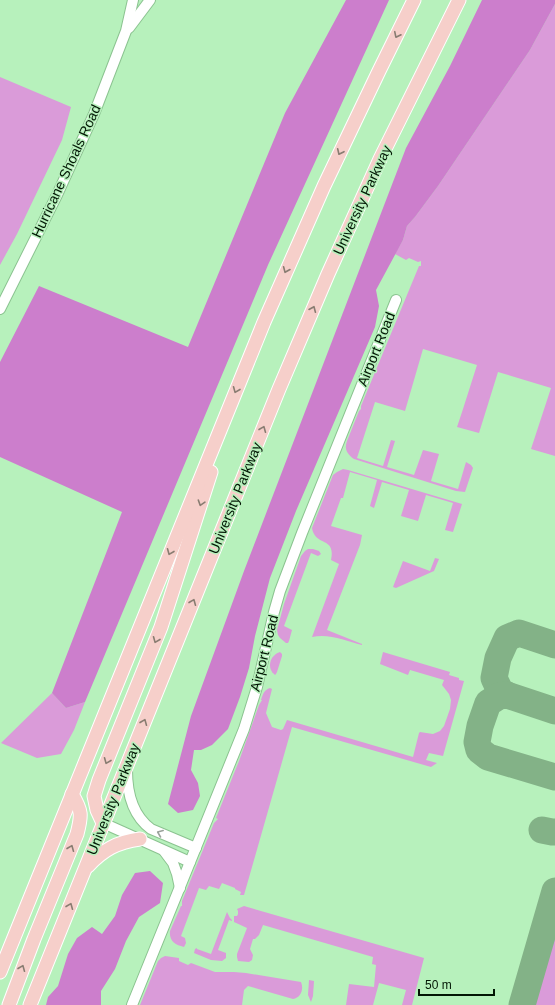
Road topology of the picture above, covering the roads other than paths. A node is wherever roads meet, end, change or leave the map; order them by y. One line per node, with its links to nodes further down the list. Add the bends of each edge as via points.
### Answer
1 (133, 0): 5 (street, Hurricane Shoals Road)
2 (150, 0): 5 (street, Hurricane Shoals Road)
3 (414, 0): 8 (highway, one-way to 8, via 321,193)
4 (459, 0): 9 (highway, University Parkway, one-way to 4, via 279,388 328,274 380,159)
5 (126, 31): 7 (street, Hurricane Shoals Road, via 94,114)
6 (396, 300): 13 (street, Airport Road, via 282,584 250,710)
7 (0, 309)
8 (222, 425): 10 (highway, one-way to 10); 11 (highway, one-way to 11, via 212,469 161,628 94,796)
9 (127, 765): 11 (highway, University Parkway); 13 (street, one-way to 9, via 150,829 145,824 135,810 128,793)
10 (72, 794): 18 (highway); 19 (highway, one-way to 10, via 77,834 81,819 79,806)
11 (103, 823): 12 (street); 16 (highway, University Parkway)
12 (140, 839): 14 (street); 16 (highway, via 110,848)
13 (196, 848): 15 (street, Airport Road)
14 (162, 850): 15 (street); 17 (street, via 173,863)
15 (190, 862): 17 (street, Airport Road)
16 (84, 871): 20 (highway, University Parkway, one-way to 16)
17 (180, 888): 21 (street, Airport Road)
18 (0, 972)
19 (9, 1005)
20 (30, 1005)
21 (132, 1005)

